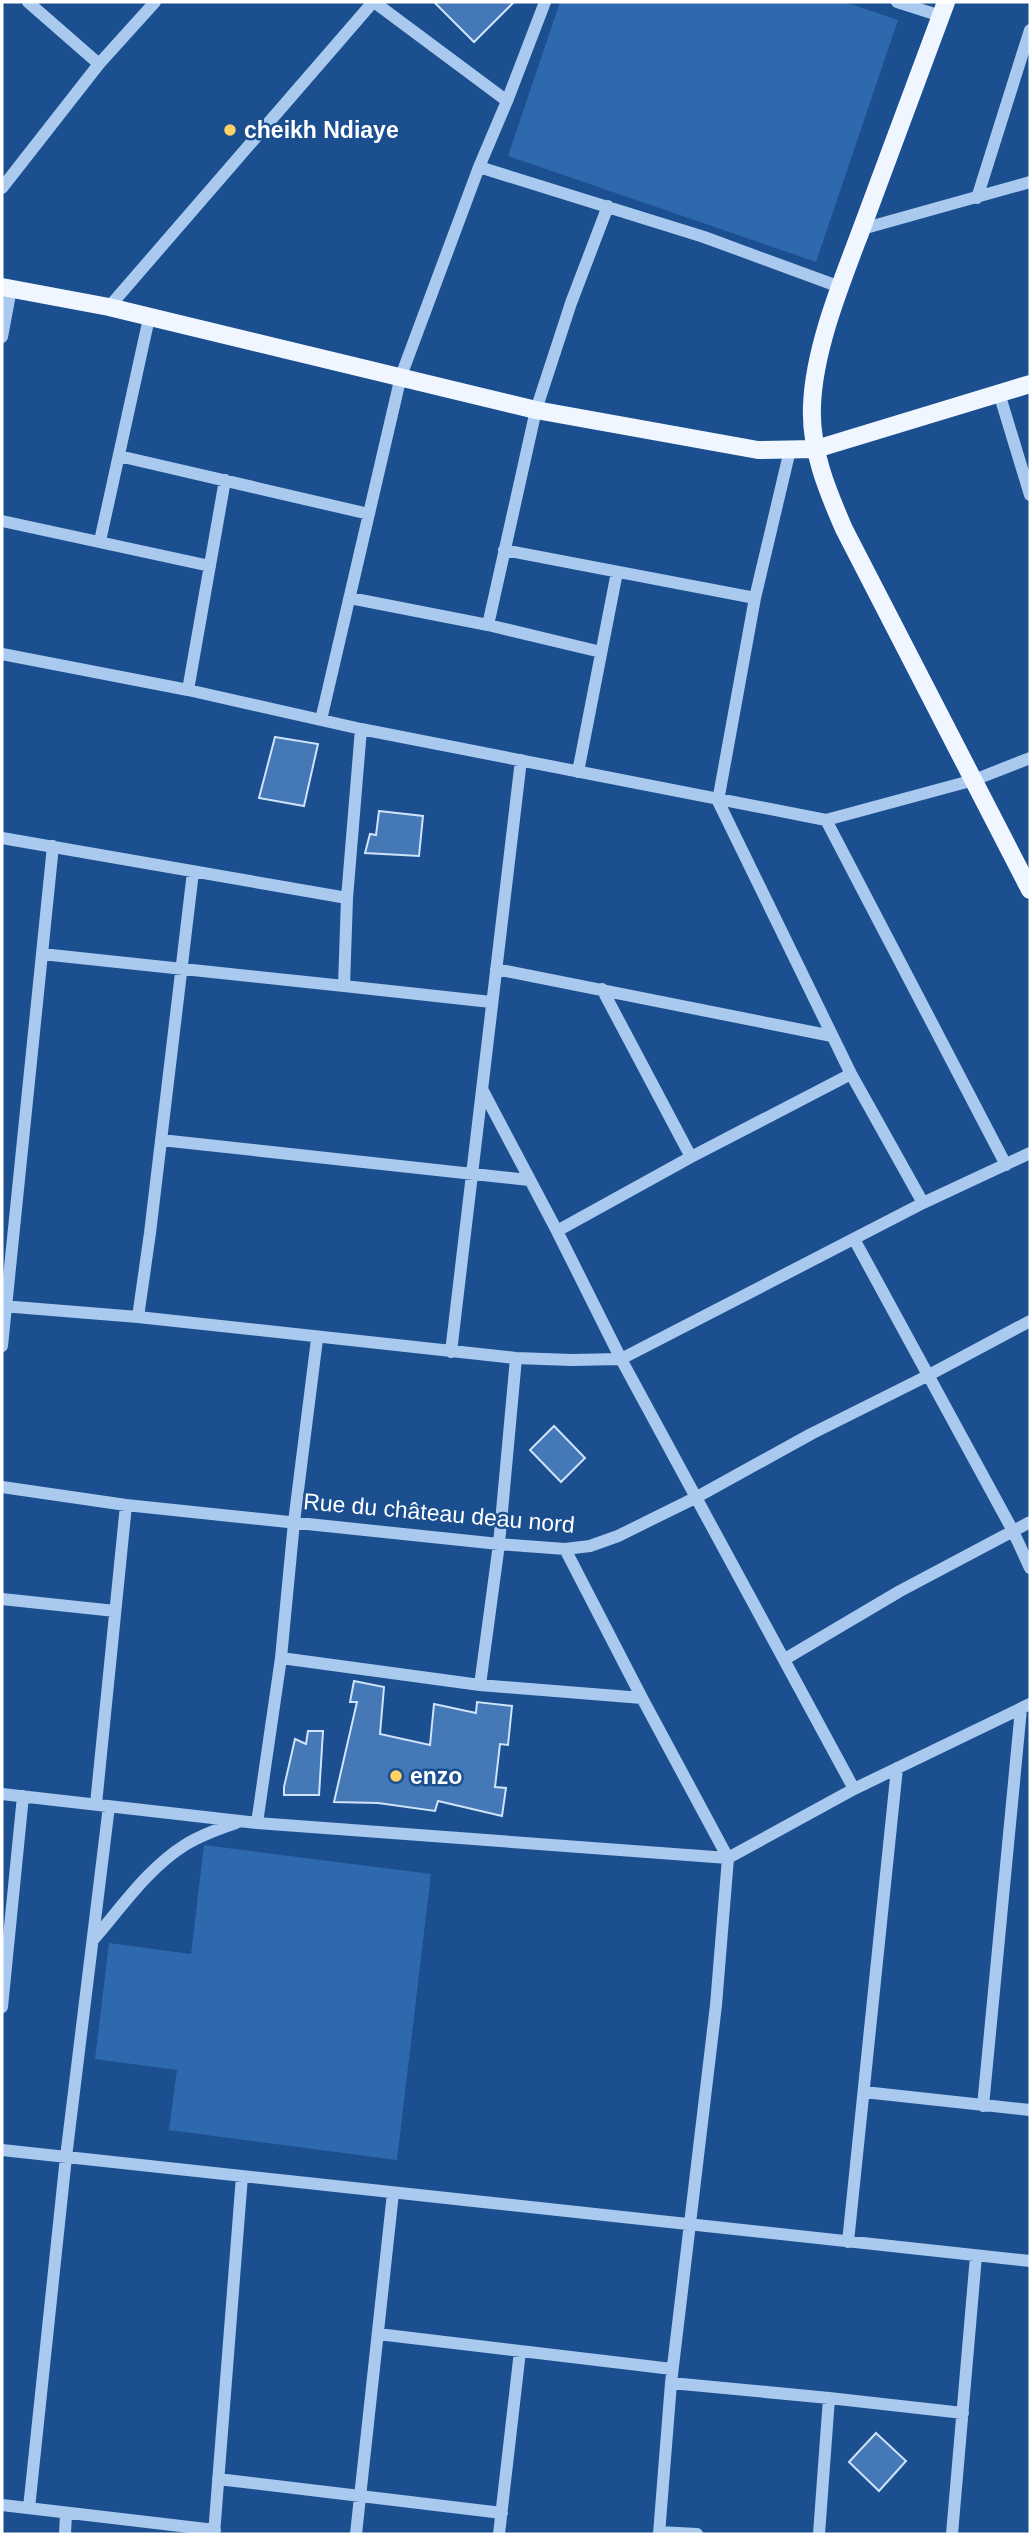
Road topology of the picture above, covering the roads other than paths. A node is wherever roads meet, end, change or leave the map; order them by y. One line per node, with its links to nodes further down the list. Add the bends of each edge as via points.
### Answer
1 (29, 2): 8 (street)
2 (155, 2): 8 (street)
3 (373, 2): 9 (street); 18 (street)
4 (545, 2): 9 (street)
5 (897, 2): 6 (street)
6 (943, 9): 15 (main road)
7 (1030, 30): 13 (street)
8 (99, 64): 12 (street)
9 (507, 101): 10 (street)
10 (478, 167): 14 (street); 21 (street)
11 (1030, 182): 13 (street)
12 (2, 188)
13 (977, 198): 15 (street)
14 (608, 206): 16 (street); 24 (street)
15 (862, 229): 16 (main road)
16 (840, 287): 25 (main road, via 816,370 812,408)
17 (7, 288): 18 (main road); 20 (street)
18 (109, 307): 19 (main road)
19 (149, 317): 21 (main road); 27 (street)
20 (2, 337)
21 (401, 376): 24 (main road); 30 (street)
22 (1030, 384): 23 (main road)
23 (999, 393): 25 (main road); 29 (street)
24 (536, 410): 26 (main road, via 758,450); 33 (street)
25 (816, 449): 26 (main road); 47 (main road, via 828,494 844,529)
26 (790, 450): 37 (street)
27 (119, 456): 28 (street); 32 (street)
28 (225, 480): 30 (street); 34 (street)
29 (1030, 495)
30 (369, 514): 36 (street)
31 (2, 521): 32 (street)
32 (100, 541): 34 (street)
33 (504, 550): 35 (street); 38 (street)
34 (210, 566): 41 (street)
35 (617, 572): 37 (street); 39 (street)
36 (350, 598): 38 (street); 42 (street)
37 (755, 598): 48 (street)
38 (488, 625): 39 (street)
39 (601, 652): 46 (street)
40 (2, 654): 41 (street)
41 (188, 690): 42 (street)
42 (321, 719): 43 (street)
43 (361, 729): 45 (street); 54 (street)
44 (1030, 758): 47 (street)
45 (521, 760): 46 (street); 57 (street)
46 (578, 772): 48 (street)
47 (974, 780): 49 (street); 53 (main road)
48 (718, 801): 49 (street); 61 (street)
49 (826, 820): 67 (street)
50 (2, 838): 51 (street)
51 (53, 846): 52 (street); 55 (street)
52 (193, 872): 54 (street); 56 (street)
53 (1030, 890)
54 (347, 898): 58 (street)
55 (42, 954): 56 (street); 73 (street)
56 (182, 968): 58 (street); 64 (street)
57 (496, 969): 59 (street); 60 (street)
58 (344, 986): 60 (street)
59 (602, 989): 61 (street); 66 (street)
60 (491, 1002): 63 (street)
61 (832, 1035): 62 (street)
62 (851, 1074): 66 (street); 70 (street)
63 (482, 1089): 68 (street); 69 (street)
64 (161, 1140): 68 (street); 74 (street)
65 (1030, 1153): 67 (street)
66 (691, 1157): 71 (street)
67 (1006, 1165): 70 (street)
68 (473, 1173): 69 (street); 78 (street)
69 (529, 1180): 71 (street)
70 (923, 1203): 72 (street)
71 (558, 1231): 80 (street)
72 (854, 1239): 80 (street); 81 (street)
73 (4, 1306): 74 (street); 77 (street)
74 (138, 1317): 76 (street)
75 (1030, 1321): 81 (street, Rue du château deau nord)
76 (317, 1339): 78 (street); 85 (street)
77 (2, 1346)
78 (451, 1352): 79 (street)
79 (516, 1359): 80 (street); 88 (street)
80 (621, 1359): 83 (street)
81 (927, 1376): 83 (street, Rue du château deau nord); 87 (street)
82 (2, 1487): 84 (street, Rue du château deau nord)
83 (697, 1497): 89 (street, Rue du château deau nord, via 618,1536); 94 (street)
84 (126, 1505): 85 (street, Rue du château deau nord); 92 (street)
85 (294, 1522): 88 (street, Rue du château deau nord); 93 (street)
86 (1030, 1522): 87 (street)
87 (1013, 1531): 90 (street); 94 (street)
88 (499, 1544): 89 (street, Rue du château deau nord); 95 (street)
89 (565, 1549): 96 (street)
90 (1030, 1568)
91 (2, 1599): 92 (street)
92 (115, 1611): 102 (street)
93 (281, 1658): 95 (street); 104 (street)
94 (785, 1659): 99 (street)
95 (480, 1685): 96 (street)
96 (642, 1698): 105 (street)
97 (1026, 1707): 98 (street); 109 (street)
98 (897, 1768): 99 (street); 108 (street)
99 (854, 1789): 105 (street)
100 (2, 1794): 101 (street)
101 (23, 1796): 102 (street); 107 (street)
102 (102, 1805): 103 (street); 106 (street)
103 (242, 1821): 104 (street); 106 (street, via 184,1846 144,1881)
104 (257, 1823): 105 (street)
105 (728, 1858): 115 (street, via 716,2005)
106 (92, 1940): 112 (street)
107 (2, 2007)
108 (864, 2092): 109 (street); 116 (street)
109 (983, 2106): 110 (street)
110 (1030, 2110)
111 (2, 2150): 112 (street)
112 (66, 2157): 113 (street); 128 (street)
113 (242, 2176): 114 (street); 125 (street)
114 (393, 2193): 115 (street); 119 (street)
115 (688, 2225): 116 (street); 121 (street)
116 (848, 2242): 117 (street)
117 (976, 2256): 118 (street); 124 (street)
118 (1030, 2261)
119 (378, 2334): 120 (street); 126 (street)
120 (520, 2351): 121 (street); 129 (street)
121 (672, 2370): 122 (street)
122 (670, 2383): 123 (street); 132 (street)
123 (829, 2398): 124 (street); 137 (street)
124 (963, 2413): 138 (street)
125 (218, 2479): 126 (street); 131 (street)
126 (360, 2496): 129 (street); 134 (street)
127 (2, 2505): 128 (street)
128 (29, 2508): 130 (street)
129 (502, 2513): 135 (street)
130 (66, 2514): 131 (street); 133 (street)
131 (214, 2532)
132 (659, 2533): 136 (street)
133 (65, 2534)
134 (356, 2534)
135 (499, 2534)
136 (698, 2534)
137 (819, 2534)
138 (952, 2534)

